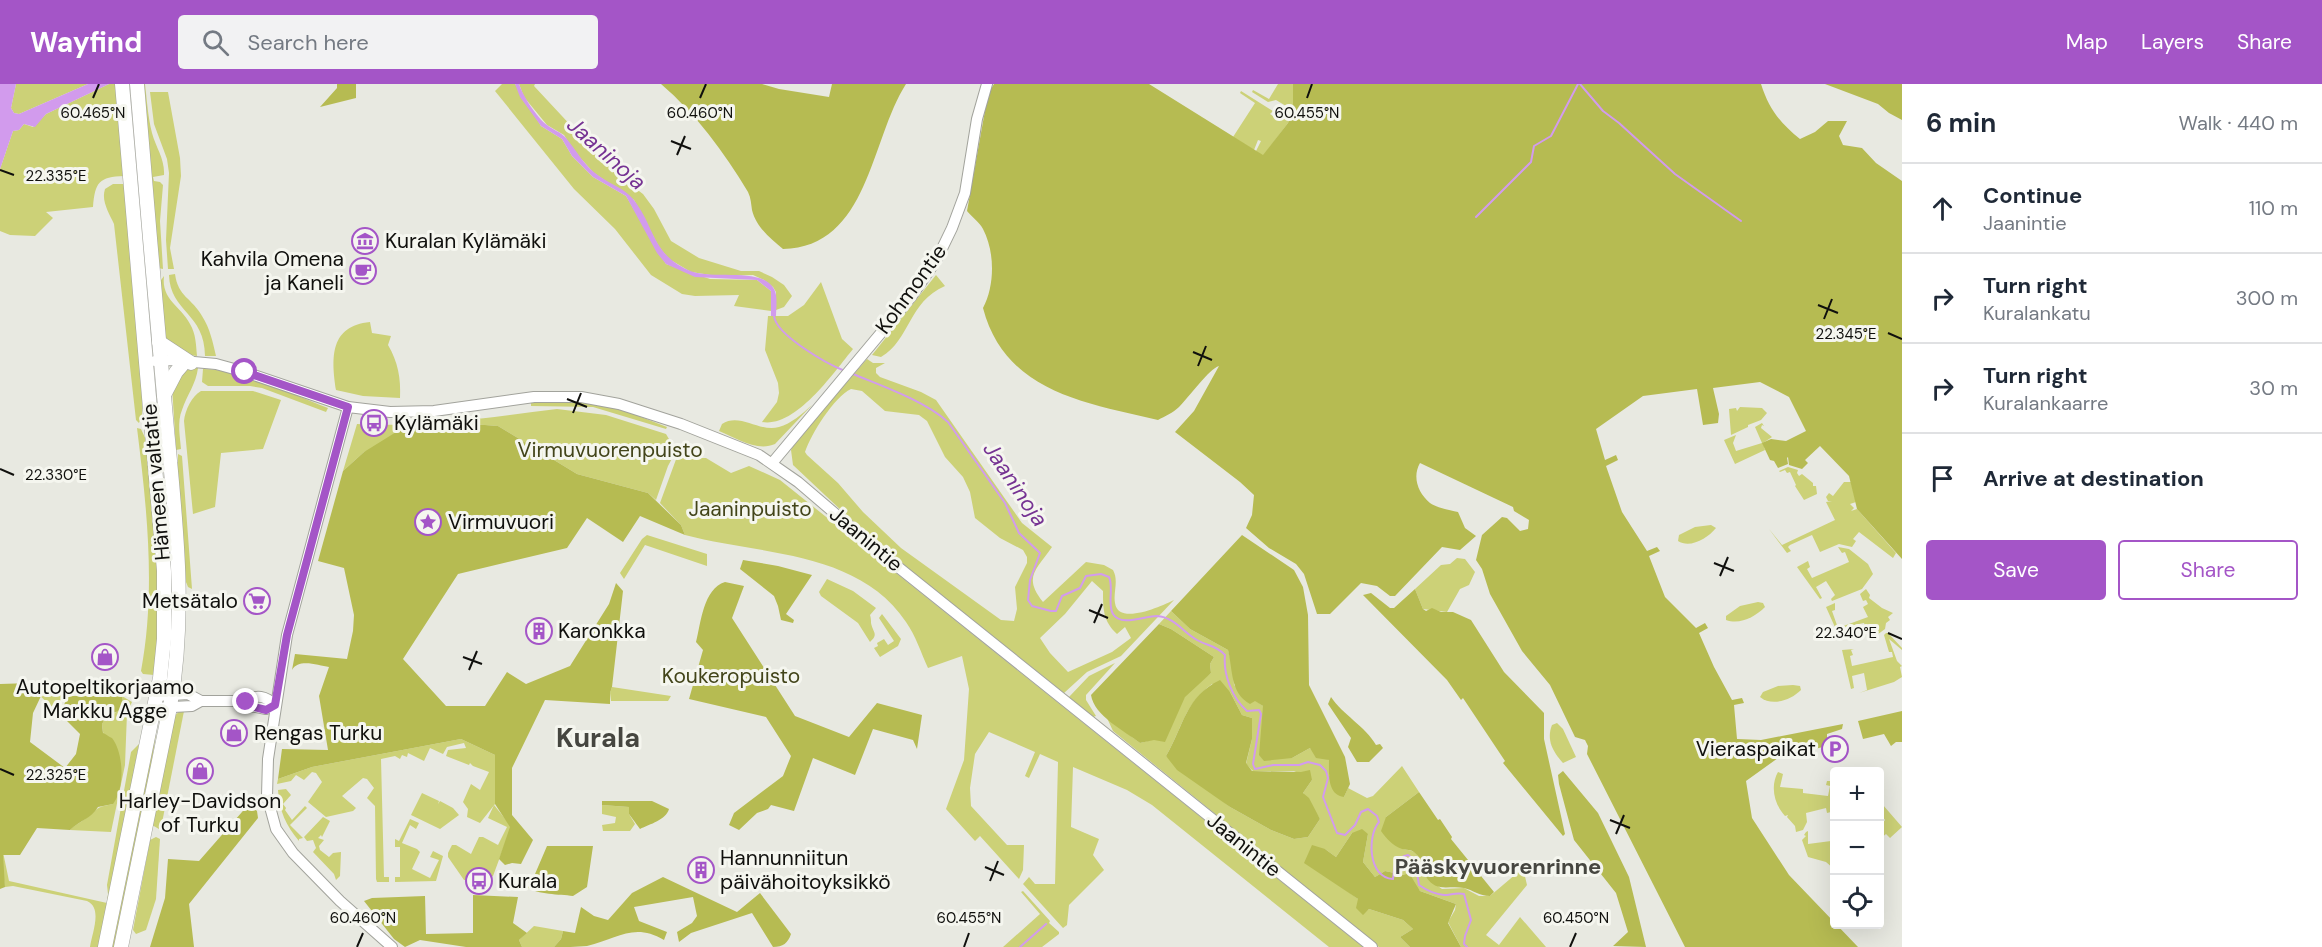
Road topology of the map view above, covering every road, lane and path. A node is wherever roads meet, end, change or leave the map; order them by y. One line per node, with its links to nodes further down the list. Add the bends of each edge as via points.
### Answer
1 (123, 84): 6 (highway, Hämeen valtatie)
2 (138, 84): 4 (highway, Hämeen valtatie)
3 (987, 84): 10 (main road, Kohmontie, via 977,119 967,185 943,248 924,279)
4 (159, 342): 5 (highway, Hämeen valtatie); 7 (highway)
5 (161, 363): 6 (main road, Jaanintie); 7 (main road, Jaanintie); 8 (highway, Hämeen valtatie)
6 (146, 364): 12 (highway, Hämeen valtatie, via 165,592 165,639)
7 (187, 364): 8 (highway, via 176,372); 9 (main road, Jaanintie, via 216,364)
8 (164, 395): 11 (highway, Hämeen valtatie, via 180,596)
9 (348, 407): 10 (main road, Jaanintie, via 390,412 434,411 523,398 581,397 619,404 700,430); 13 (main road, via 287,635)
10 (773, 462): 17 (main road, Jaanintie)
11 (171, 701): 12 (main road); 13 (main road, via 193,695 201,701 246,702 266,710); 15 (highway, Hämeen valtatie)
12 (156, 702): 14 (highway, Hämeen valtatie)
13 (275, 707): 16 (main road, via 266,785 276,829 329,891)
14 (105, 947)
15 (122, 947)
16 (392, 947)
17 (1372, 947)

